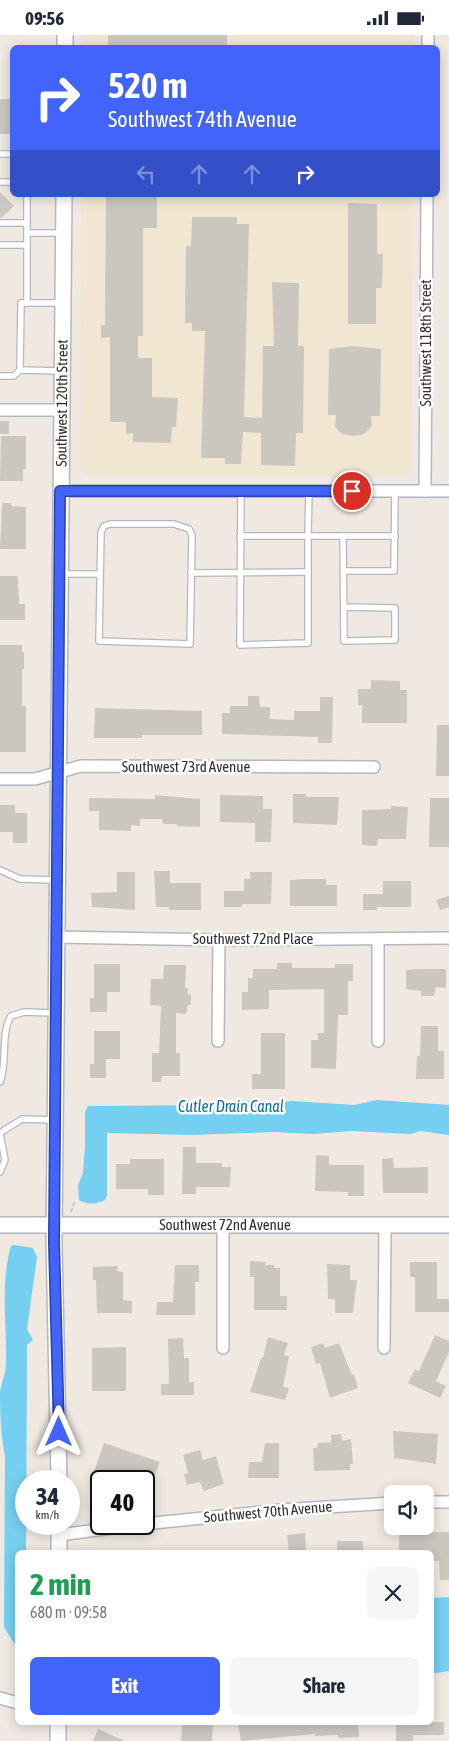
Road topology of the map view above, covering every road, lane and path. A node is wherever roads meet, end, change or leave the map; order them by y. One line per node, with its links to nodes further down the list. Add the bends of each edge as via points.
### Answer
1 (27, 197): 5 (lane)
2 (64, 197): 7 (street, Southwest 120th Street)
3 (427, 197): 21 (street, Southwest 118th Street)
4 (0, 223): 5 (lane)
5 (26, 223): 6 (lane)
6 (27, 233): 7 (lane); 9 (lane)
7 (63, 233): 11 (street, Southwest 120th Street)
8 (0, 245): 9 (lane)
9 (27, 245): 10 (lane)
10 (28, 303): 11 (lane); 12 (lane, via 22,303)
11 (62, 303): 13 (street, Southwest 120th Street)
12 (20, 370): 13 (lane); 14 (lane, via 14,376)
13 (62, 371): 16 (street, Southwest 120th Street)
14 (0, 376)
15 (0, 410): 16 (street)
16 (61, 411): 18 (street, Southwest 120th Street)
17 (241, 490): 18 (street); 19 (street); 23 (lane)
18 (60, 491): 31 (street, Southwest 120th Street)
19 (309, 491): 20 (street); 24 (lane)
20 (396, 491): 21 (street); 26 (lane)
21 (425, 491): 22 (street)
22 (449, 491)
23 (240, 536): 24 (lane); 30 (lane)
24 (308, 536): 25 (lane); 28 (lane)
25 (343, 536): 26 (lane); 27 (lane)
26 (395, 536): 27 (lane, via 394,571)
27 (344, 571): 33 (lane)
28 (308, 572): 30 (lane); 30 (lane, via 308,643 240,645)
29 (191, 573): 30 (lane); 32 (lane, via 192,535 189,529 174,524 125,524 104,526); 32 (lane, via 190,645 98,641)
30 (240, 573)
31 (59, 574): 32 (lane); 35 (street, Southwest 120th Street)
32 (100, 574)
33 (344, 607): 33 (lane, via 344,641 395,640 395,608)
34 (374, 767): 35 (street, Southwest 73rd Avenue, via 81,766)
35 (58, 771): 36 (street, Southwest 73rd Avenue, via 35,779); 38 (street, Southwest 120th Street)
36 (0, 779)
37 (0, 871): 38 (lane, via 20,879)
38 (57, 880): 39 (street, Southwest 120th Street)
39 (56, 937): 42 (street, Southwest 72nd Place); 43 (street, Southwest 120th Street)
40 (449, 938): 41 (street, Southwest 72nd Place)
41 (378, 939): 42 (street, Southwest 72nd Place); 45 (street)
42 (219, 940): 44 (street)
43 (57, 1013): 46 (lane, via 24,1012 11,1016 5,1027); 47 (street, Southwest 120th Street)
44 (218, 1041)
45 (378, 1041)
46 (0, 1082)
47 (56, 1120): 48 (lane, via 22,1119); 54 (street, Southwest 120th Street)
48 (0, 1133): 49 (lane, via 5,1160)
49 (0, 1172)
50 (75, 1200): 51 (path)
51 (71, 1212)
52 (223, 1224): 54 (street, Southwest 72nd Avenue); 55 (street, Southwest 72nd Avenue); 57 (street)
53 (0, 1225): 54 (street, Southwest 72nd Avenue)
54 (54, 1225): 59 (street, Southwest 120th Street)
55 (385, 1225): 56 (street, Southwest 72nd Avenue); 58 (street)
56 (449, 1225)
57 (224, 1348)
58 (384, 1348)
59 (59, 1470)
60 (434, 1502): 61 (street)
61 (449, 1502)
62 (384, 1504): 63 (street, Southwest 70th Avenue)
63 (155, 1523)
64 (59, 1535): 65 (street)
65 (59, 1550)
66 (0, 1698): 67 (street)
67 (15, 1702)
68 (58, 1725): 69 (street)
69 (58, 1741)

